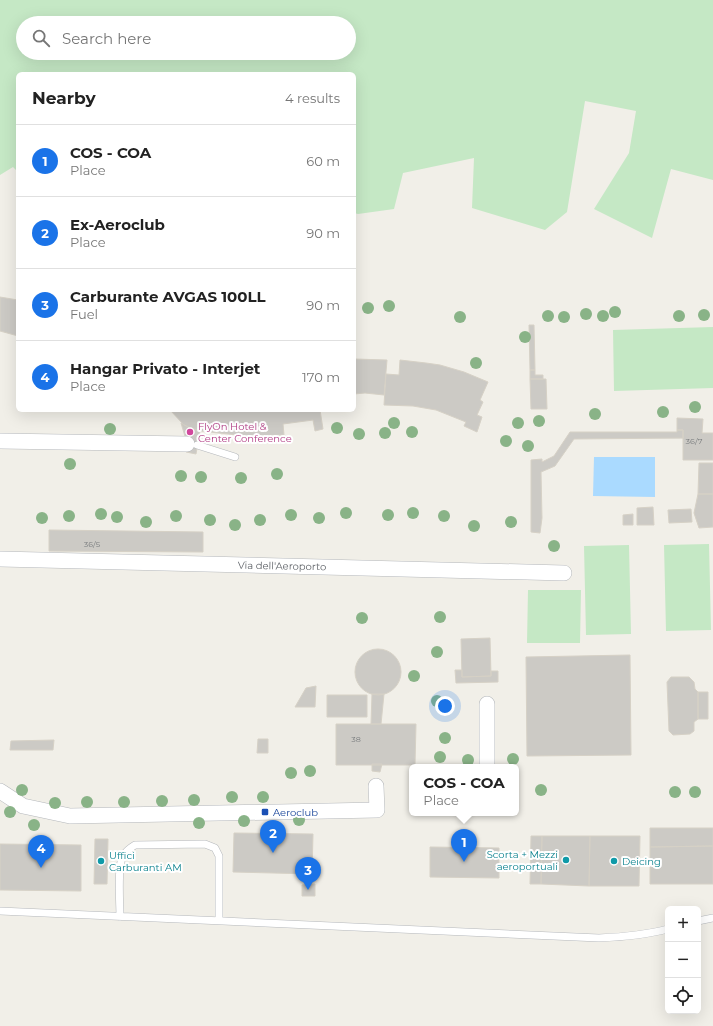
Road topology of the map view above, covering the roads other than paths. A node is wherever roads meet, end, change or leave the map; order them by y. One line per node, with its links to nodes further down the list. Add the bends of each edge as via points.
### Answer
1 (0, 441): 2 (street)
2 (192, 445): 3 (lane)
3 (235, 457)
4 (0, 559): 5 (street, Via dell'Aeroporto)
5 (564, 573)
6 (487, 704): 7 (street)
7 (487, 764)
8 (376, 786): 9 (street, via 377,810 70,816 23,806)
9 (0, 791)
10 (0, 911): 11 (lane)
11 (120, 917): 14 (lane); 14 (lane, via 120,867 129,849 135,845 205,844 215,848 219,856)
12 (713, 918): 13 (lane)
13 (701, 920)
14 (219, 921): 15 (lane, via 599,938 625,937)
15 (665, 930)

